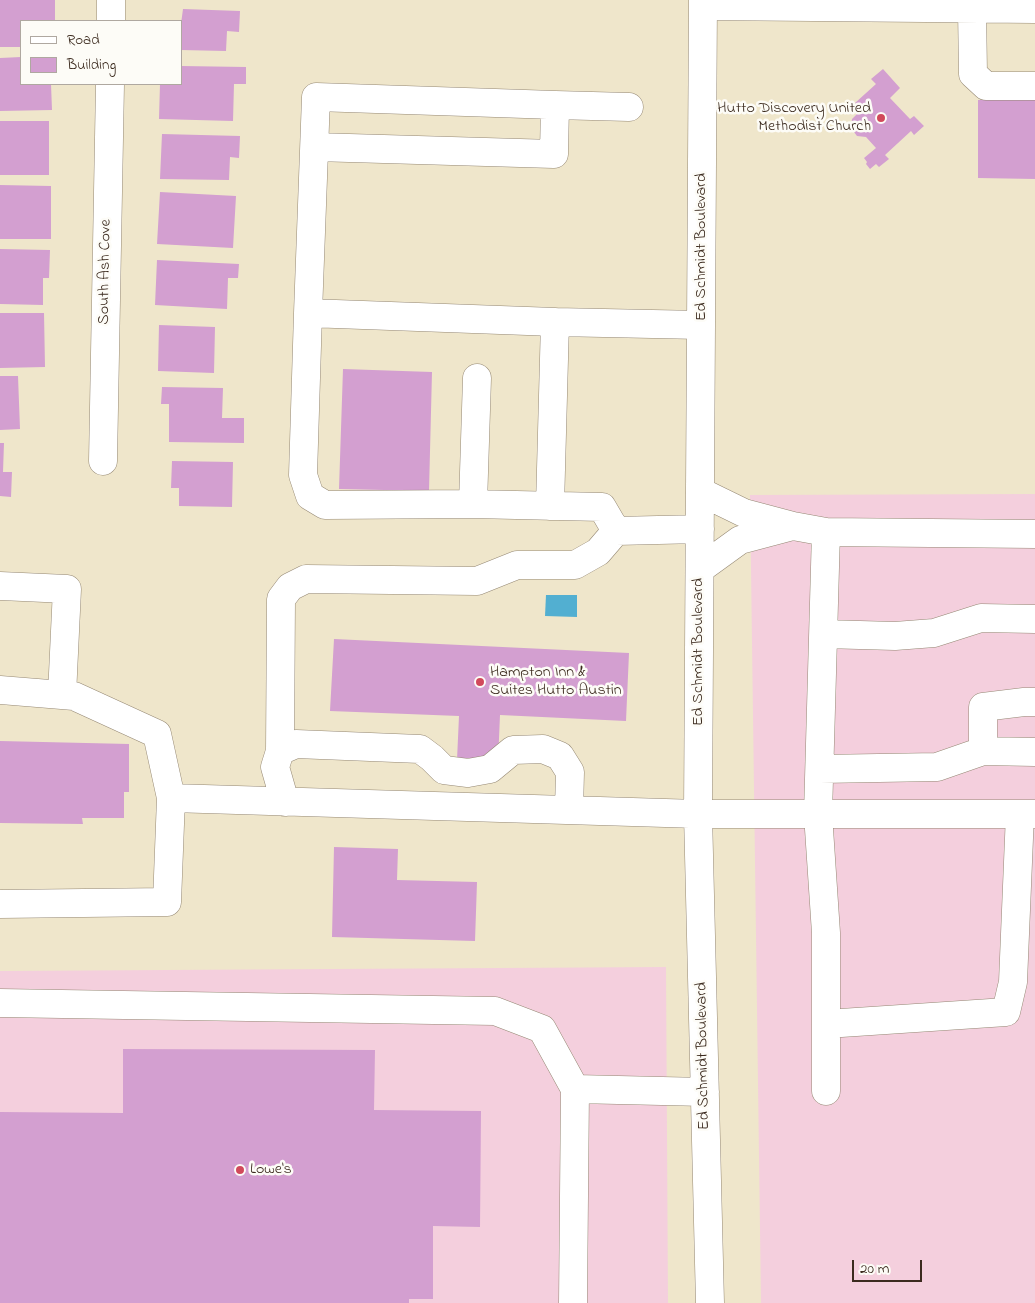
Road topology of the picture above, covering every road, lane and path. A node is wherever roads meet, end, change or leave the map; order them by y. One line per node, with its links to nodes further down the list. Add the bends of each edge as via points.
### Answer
1 (111, 0): 5 (street)
2 (703, 3): 3 (street); 13 (street, Ed Schmidt Boulevard)
3 (972, 8): 4 (street); 7 (street, via 973,74 986,86)
4 (1035, 9)
5 (111, 20)
6 (110, 85): 15 (street, South Ash Cove)
7 (1035, 86)
8 (555, 106): 9 (street); 10 (street, via 554,154); 10 (street, via 316,97)
9 (629, 107)
10 (314, 147): 11 (street)
11 (308, 313): 12 (street); 17 (street, via 303,474 310,496 325,505)
12 (556, 322): 13 (street); 18 (street)
13 (701, 325): 16 (street, Ed Schmidt Boulevard)
14 (477, 378): 17 (street)
15 (103, 461)
16 (701, 492): 19 (street, via 744,513); 20 (street, Ed Schmidt Boulevard)
17 (473, 504): 18 (street)
18 (550, 506): 21 (street, via 602,507)
19 (794, 526): 22 (street); 24 (street, via 740,540)
20 (700, 529): 21 (street); 24 (street, Ed Schmidt Boulevard)
21 (616, 531): 32 (street, via 598,552 575,565 517,565 477,581 306,579 290,587 281,599)
22 (826, 532): 23 (street); 27 (street)
23 (1035, 534)
24 (700, 569): 38 (street, Ed Schmidt Boulevard)
25 (0, 586): 29 (street, via 67,590)
26 (1035, 619): 27 (street, via 981,618 934,633 895,636)
27 (824, 634): 34 (street)
28 (0, 690): 29 (street)
29 (62, 695): 35 (street, via 74,696 157,734)
30 (1035, 702): 31 (street, via 983,707)
31 (983, 750): 33 (street); 34 (street, via 937,767)
32 (280, 751): 36 (street, via 275,767); 37 (street, via 296,744 420,749 444,770 468,773 490,769 513,750 543,748 560,756 570,772)
33 (1035, 752)
34 (820, 769): 39 (street)
35 (171, 798): 36 (street); 41 (street, via 167,902)
36 (285, 802): 37 (street)
37 (569, 810): 38 (street)
38 (698, 814): 39 (street); 46 (street, Ed Schmidt Boulevard)
39 (818, 814): 40 (street); 43 (street, via 826,933)
40 (1028, 814): 43 (street, via 1014,982 1006,1012)
41 (0, 904)
42 (0, 1003): 44 (street, via 495,1011 542,1029)
43 (826, 1024): 45 (street)
44 (575, 1089): 46 (street); 47 (street)
45 (826, 1091)
46 (705, 1092): 48 (street, Ed Schmidt Boulevard)
47 (573, 1303)
48 (710, 1303)

